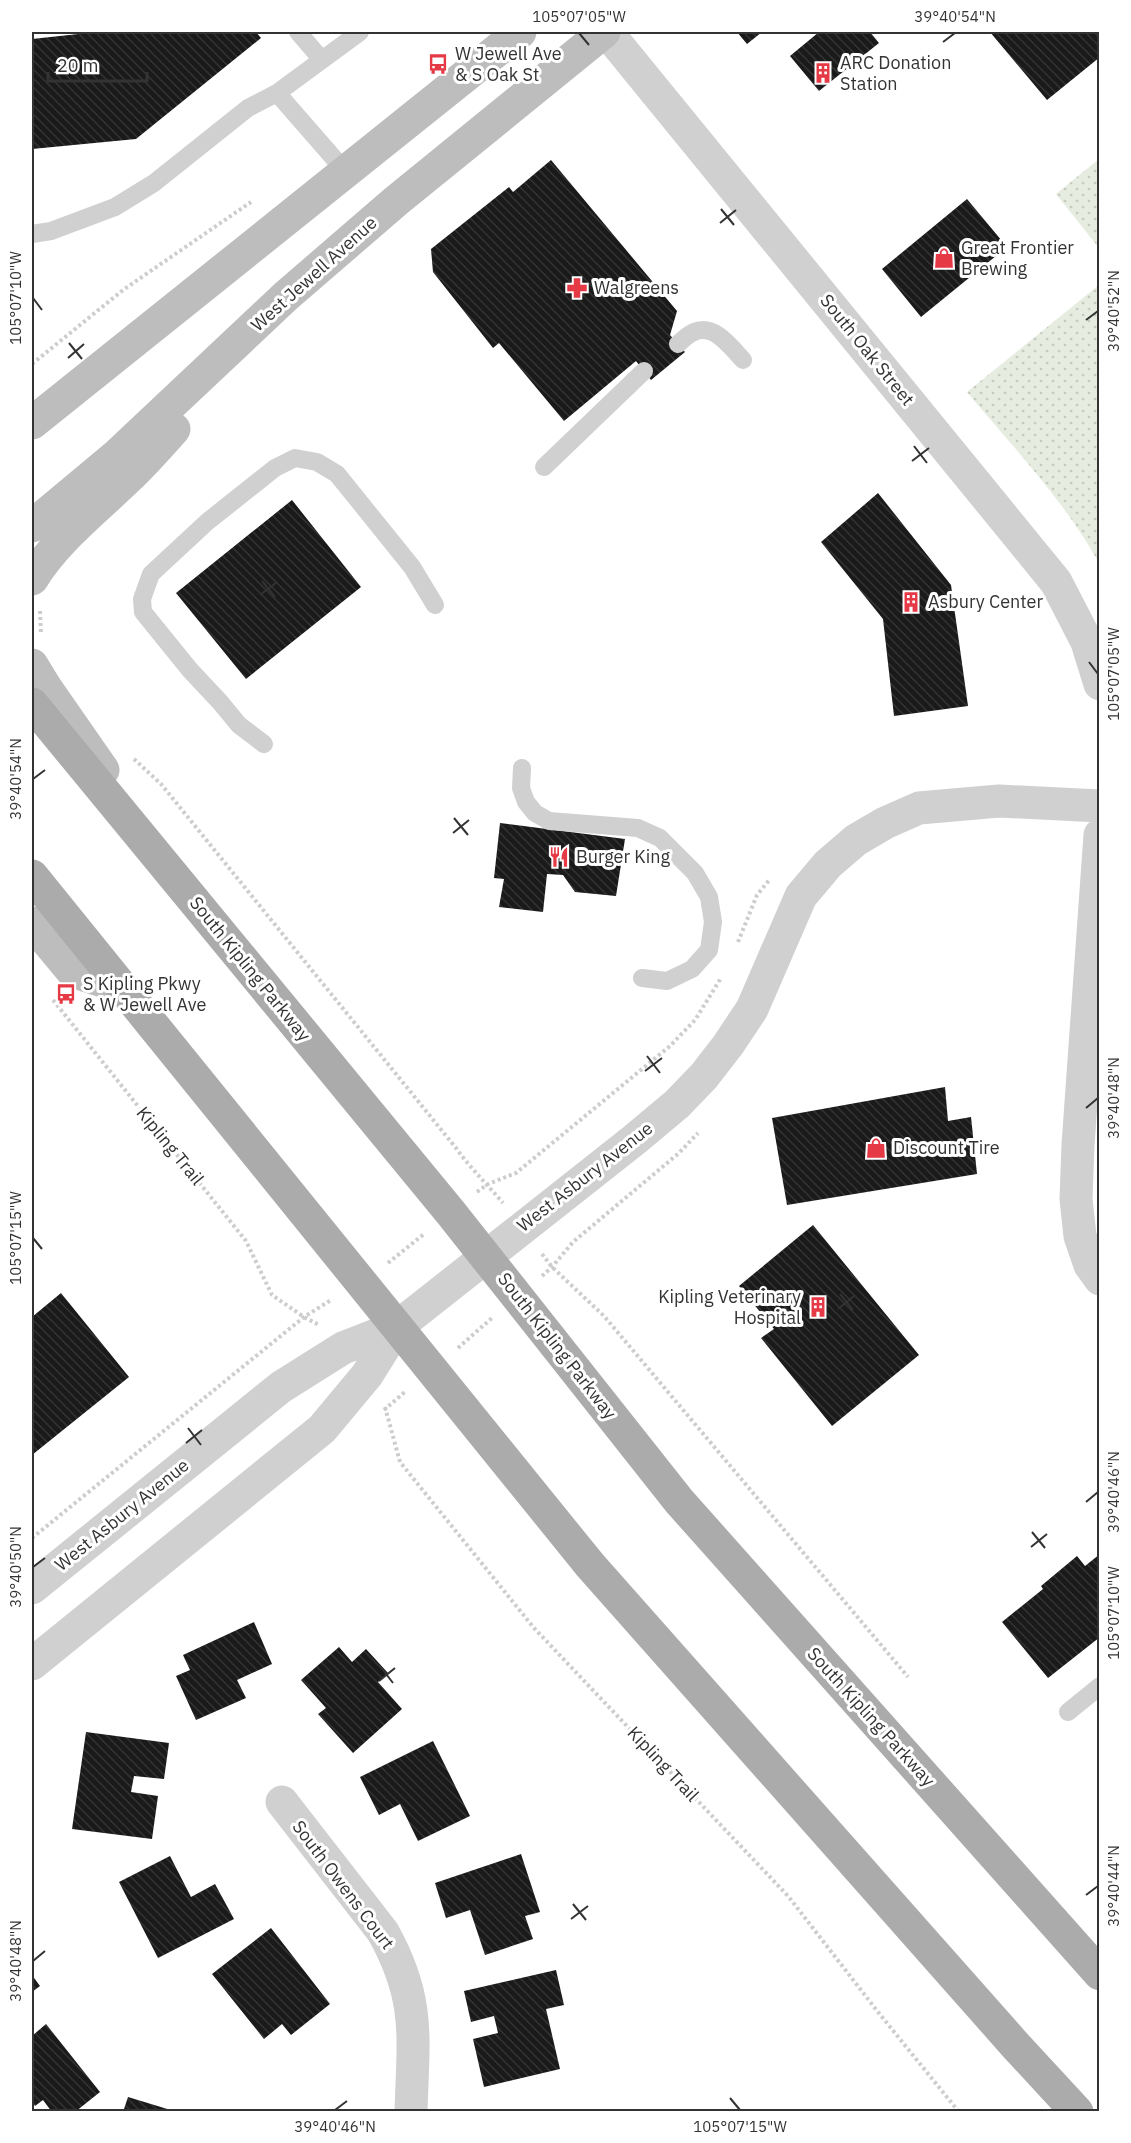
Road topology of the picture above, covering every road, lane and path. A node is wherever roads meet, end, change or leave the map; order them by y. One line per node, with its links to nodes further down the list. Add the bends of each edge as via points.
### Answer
1 (298, 32): 5 (lane)
2 (360, 32): 5 (lane)
3 (520, 32): 7 (main road)
4 (605, 32): 10 (main road, West Jewell Avenue, via 396,201); 21 (street, South Oak Street, via 1056,582 1087,642)
5 (322, 60): 6 (lane)
6 (277, 93): 7 (lane); 9 (lane, via 248,108 154,183 115,207 51,231)
7 (345, 171): 15 (main road)
8 (258, 197): 13 (path, via 123,290)
9 (32, 234)
10 (248, 333): 17 (main road, West Jewell Avenue, via 116,456); 18 (main road, via 191,411 42,563)
11 (678, 344): 12 (lane, via 696,331 711,331)
12 (743, 360)
13 (32, 364)
14 (644, 371): 16 (lane)
15 (32, 423)
16 (544, 467)
17 (32, 526)
18 (36, 592): 20 (path)
19 (435, 605): 23 (lane, via 412,567 337,474 317,462 295,458 275,468 207,522 150,574 142,599 143,612 239,725)
20 (37, 652): 30 (main road, via 46,688)
21 (1100, 684)
22 (32, 704): 30 (main road, South Kipling Parkway)
23 (264, 744)
24 (131, 755): 37 (path, via 161,784 468,1166)
25 (522, 768): 34 (lane, via 521,788 535,813 549,821 638,828 660,838 695,873 709,897 713,922 709,950 692,969 667,981)
26 (1100, 806): 39 (street, West Asbury Avenue, via 999,801 919,808 856,840 828,864 801,896 752,1009 704,1076 634,1140)
27 (1100, 835): 40 (street, via 1077,1200 1080,1236 1090,1265)
28 (774, 874): 32 (path, via 757,896)
29 (32, 876): 35 (main road)
30 (204, 913): 38 (main road, South Kipling Parkway)
31 (32, 923): 35 (main road, via 72,971)
32 (735, 948)
33 (722, 976): 37 (path, via 695,1020 670,1046 516,1173)
34 (642, 978)
35 (121, 987): 41 (main road)
36 (46, 991): 43 (path, Kipling Trail, via 246,1241 272,1295)
37 (488, 1184): 38 (path)
38 (451, 1214): 39 (main road, South Kipling Parkway); 41 (path)
39 (485, 1256): 42 (main road, South Kipling Parkway); 44 (street, West Asbury Avenue)
40 (1100, 1279)
41 (360, 1281): 43 (path); 44 (main road)
42 (517, 1296): 45 (path); 49 (path, via 552,1267 604,1316); 53 (main road, South Kipling Parkway, via 679,1501)
43 (304, 1317): 46 (path)
44 (397, 1327): 45 (main road); 47 (street, West Asbury Avenue, via 343,1348 281,1387); 48 (street, via 367,1375 322,1429)
45 (432, 1370): 55 (path, Kipling Trail, via 385,1409 400,1462 534,1628 789,1896); 56 (main road, via 590,1565)
46 (32, 1538)
47 (32, 1588)
48 (32, 1664)
49 (908, 1677)
50 (1100, 1686): 51 (lane)
51 (1068, 1712)
52 (282, 1802): 54 (street, South Owens Court, via 383,1932 396,1956 411,2005)
53 (1100, 1974)
54 (411, 2112)
55 (959, 2112)
56 (1077, 2112)

